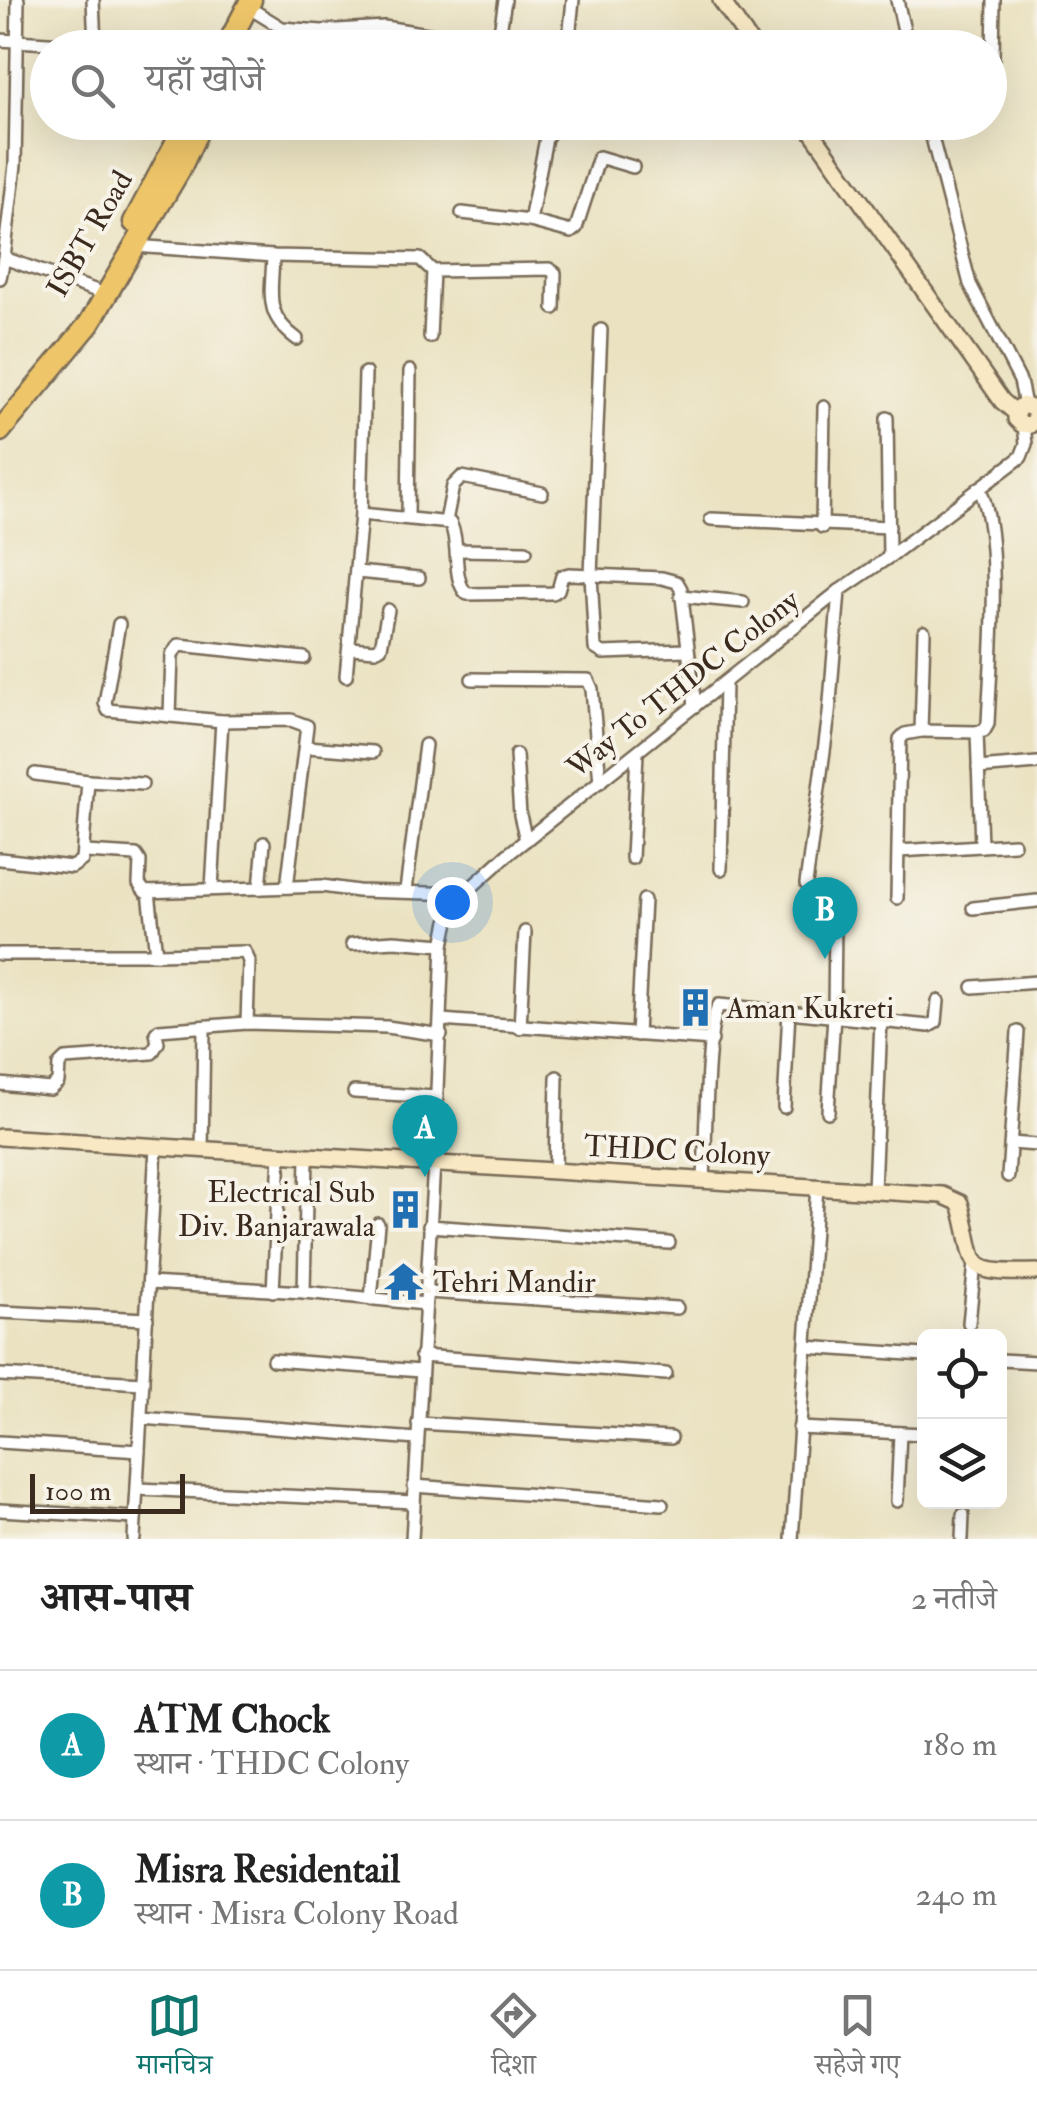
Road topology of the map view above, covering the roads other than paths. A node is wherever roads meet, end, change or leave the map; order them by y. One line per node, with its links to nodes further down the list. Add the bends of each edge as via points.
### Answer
1 (18, 0): 21 (street)
2 (93, 0): 9 (street)
3 (505, 0): 15 (street)
4 (573, 0): 16 (street)
5 (721, 0): 17 (street)
6 (896, 0): 18 (street)
7 (994, 0): 19 (street)
8 (256, 4): 10 (highway); 11 (highway); 12 (street, via 282,28)
9 (95, 30)
10 (238, 30)
11 (245, 30)
12 (309, 30)
13 (338, 30): 14 (street)
14 (404, 30)
15 (500, 30)
16 (570, 30)
17 (742, 30)
18 (904, 30)
19 (993, 30)
20 (0, 40): 21 (street)
21 (19, 42): 22 (street); 33 (street)
22 (30, 42)
23 (177, 140): 36 (highway, ISBT Road)
24 (194, 140): 31 (highway)
25 (546, 140): 30 (street)
26 (817, 140): 44 (street, via 1002,401)
27 (933, 140): 44 (street, via 970,284 1020,381)
28 (633, 167): 30 (street, via 597,158 574,231)
29 (462, 213): 30 (street)
30 (530, 221)
31 (134, 246): 32 (street); 47 (highway, via 89,324)
32 (274, 256): 34 (street, via 420,259); 40 (street, via 272,310)
33 (4, 258): 35 (street); 36 (street)
34 (433, 271): 37 (street, via 549,269); 39 (street)
35 (0, 278)
36 (97, 291): 45 (highway, ISBT Road)
37 (554, 308)
38 (600, 330): 60 (street)
39 (430, 337)
40 (297, 339)
41 (410, 371): 51 (street)
42 (366, 372): 50 (street)
43 (824, 407): 54 (street)
44 (1030, 416): 48 (street, Way To THDC Colony, via 1021,457)
45 (0, 417)
46 (887, 418): 55 (street)
47 (0, 432)
48 (979, 488): 58 (street, Way To THDC Colony); 78 (street, via 988,507 992,565 988,724)
49 (542, 493): 53 (street, via 462,477 453,486)
50 (361, 514): 51 (street); 59 (street)
51 (408, 516): 53 (street)
52 (711, 519): 54 (street)
53 (446, 521): 56 (street)
54 (822, 527): 55 (street)
55 (889, 528): 58 (street)
56 (458, 550): 57 (street); 60 (street, via 461,588 468,594 552,594 564,575)
57 (526, 551)
58 (889, 558): 62 (street, Way To THDC Colony)
59 (357, 572): 61 (street); 68 (street)
60 (590, 575): 63 (street, via 672,580); 69 (street, via 597,652)
61 (419, 578)
62 (839, 591): 73 (street, Way To THDC Colony); 99 (street)
63 (681, 596): 64 (street); 69 (street)
64 (743, 602)
65 (388, 610): 68 (street, via 379,650)
66 (119, 624): 75 (street, via 106,707)
67 (924, 632): 77 (street)
68 (350, 648): 71 (street)
69 (686, 650): 74 (street)
70 (304, 658): 75 (street, via 179,645 172,654)
71 (346, 676)
72 (472, 679): 88 (street, via 588,680)
73 (725, 683): 74 (street, Way To THDC Colony); 98 (street)
74 (694, 706): 82 (street, Way To THDC Colony)
75 (170, 716): 76 (street)
76 (222, 721): 80 (street, via 300,721 308,726); 101 (street)
77 (921, 731): 78 (street); 95 (street, via 900,739)
78 (977, 732): 85 (street)
79 (424, 745): 103 (street)
80 (307, 747): 81 (street); 100 (street)
81 (373, 752)
82 (637, 754): 88 (street, Way To THDC Colony); 96 (street)
83 (516, 755): 90 (street)
84 (1037, 763): 85 (street)
85 (978, 768): 93 (street)
86 (35, 774): 87 (street)
87 (88, 781): 89 (street); 94 (street)
88 (600, 782): 90 (street, Way To THDC Colony)
89 (142, 784)
90 (526, 840): 105 (street, Way To THDC Colony)
91 (264, 843): 102 (street)
92 (1014, 844): 93 (street)
93 (981, 846): 95 (street)
94 (84, 852): 97 (street, via 72,868); 104 (street, via 136,855 140,888)
95 (898, 852): 106 (street)
96 (632, 858)
97 (0, 860)
98 (720, 869)
99 (806, 884)
100 (287, 887): 102 (street); 103 (street)
101 (212, 888): 102 (street); 104 (street)
102 (260, 888)
103 (406, 890): 105 (street)
104 (149, 892): 115 (street)
105 (464, 894): 113 (street, Way To THDC Colony)
106 (897, 898)
107 (644, 900): 127 (street)
108 (1037, 901): 109 (street)
109 (973, 908)
110 (835, 918): 120 (street)
111 (525, 932): 124 (street)
112 (352, 944): 113 (street)
113 (443, 944): 123 (street, Way To THDC Colony)
114 (0, 954): 115 (street)
115 (156, 954): 122 (street, via 245,952)
116 (1037, 982): 117 (street)
117 (973, 986)
118 (938, 1001): 121 (street, via 932,1025)
119 (789, 1010): 120 (street); 128 (street, via 719,1005); 133 (street)
120 (834, 1016): 121 (street); 134 (street)
121 (881, 1020): 147 (street)
122 (247, 1024): 123 (street); 125 (street)
123 (441, 1027): 124 (street); 132 (street)
124 (520, 1028): 127 (street)
125 (204, 1029): 130 (street, via 159,1030 152,1053 138,1056 65,1058 50,1088); 139 (street)
126 (1018, 1032): 136 (street)
127 (637, 1035): 128 (street)
128 (712, 1040): 145 (street)
129 (557, 1077): 143 (street)
130 (0, 1084)
131 (354, 1092): 132 (street)
132 (437, 1097): 142 (street)
133 (784, 1107)
134 (828, 1112)
135 (0, 1137): 138 (street, THDC Colony)
136 (1010, 1143): 137 (street); 144 (street)
137 (1037, 1145)
138 (156, 1148): 139 (street, THDC Colony); 153 (street)
139 (202, 1150): 140 (street, THDC Colony)
140 (280, 1154): 141 (street, THDC Colony); 154 (street)
141 (307, 1157): 142 (street, THDC Colony); 155 (street)
142 (434, 1163): 143 (street, THDC Colony); 149 (street)
143 (555, 1171): 145 (street, THDC Colony)
144 (1008, 1176)
145 (704, 1179): 146 (street, THDC Colony)
146 (817, 1187): 147 (street, THDC Colony); 162 (street)
147 (874, 1190): 151 (street, THDC Colony, via 942,1195 960,1203)
148 (378, 1224): 157 (street)
149 (430, 1226): 150 (street); 156 (street)
150 (669, 1244)
151 (975, 1264): 152 (street, via 1000,1273); 161 (street)
152 (1037, 1272)
153 (149, 1283): 154 (street); 160 (street)
154 (273, 1291): 155 (street)
155 (304, 1292): 157 (street)
156 (426, 1298): 157 (street); 158 (street); 164 (street)
157 (371, 1299)
158 (678, 1308)
159 (0, 1312): 160 (street)
160 (147, 1319): 171 (street)
161 (969, 1324)
162 (806, 1347): 163 (street); 174 (street)
163 (917, 1355)
164 (421, 1356): 168 (street); 169 (street)
165 (273, 1360): 168 (street)
166 (1007, 1360): 167 (street)
167 (1037, 1362)
168 (420, 1371): 173 (street)
169 (666, 1374)
170 (0, 1375): 171 (street)
171 (142, 1383): 172 (street)
172 (141, 1418): 178 (street); 180 (street)
173 (418, 1423): 177 (street); 178 (street)
174 (799, 1428): 175 (street); 191 (street)
175 (900, 1432): 176 (street); 183 (street)
176 (917, 1433)
177 (672, 1438)
178 (417, 1439): 181 (street)
179 (0, 1442): 180 (street)
180 (139, 1451): 182 (street)
181 (414, 1486): 184 (street); 185 (street)
182 (139, 1489): 184 (street); 188 (street)
183 (897, 1501)
184 (414, 1502): 190 (street)
185 (662, 1504)
186 (0, 1510): 188 (street)
187 (963, 1515): 192 (street)
188 (135, 1518): 189 (street)
189 (134, 1539)
190 (412, 1539)
191 (792, 1539)
192 (962, 1539)

